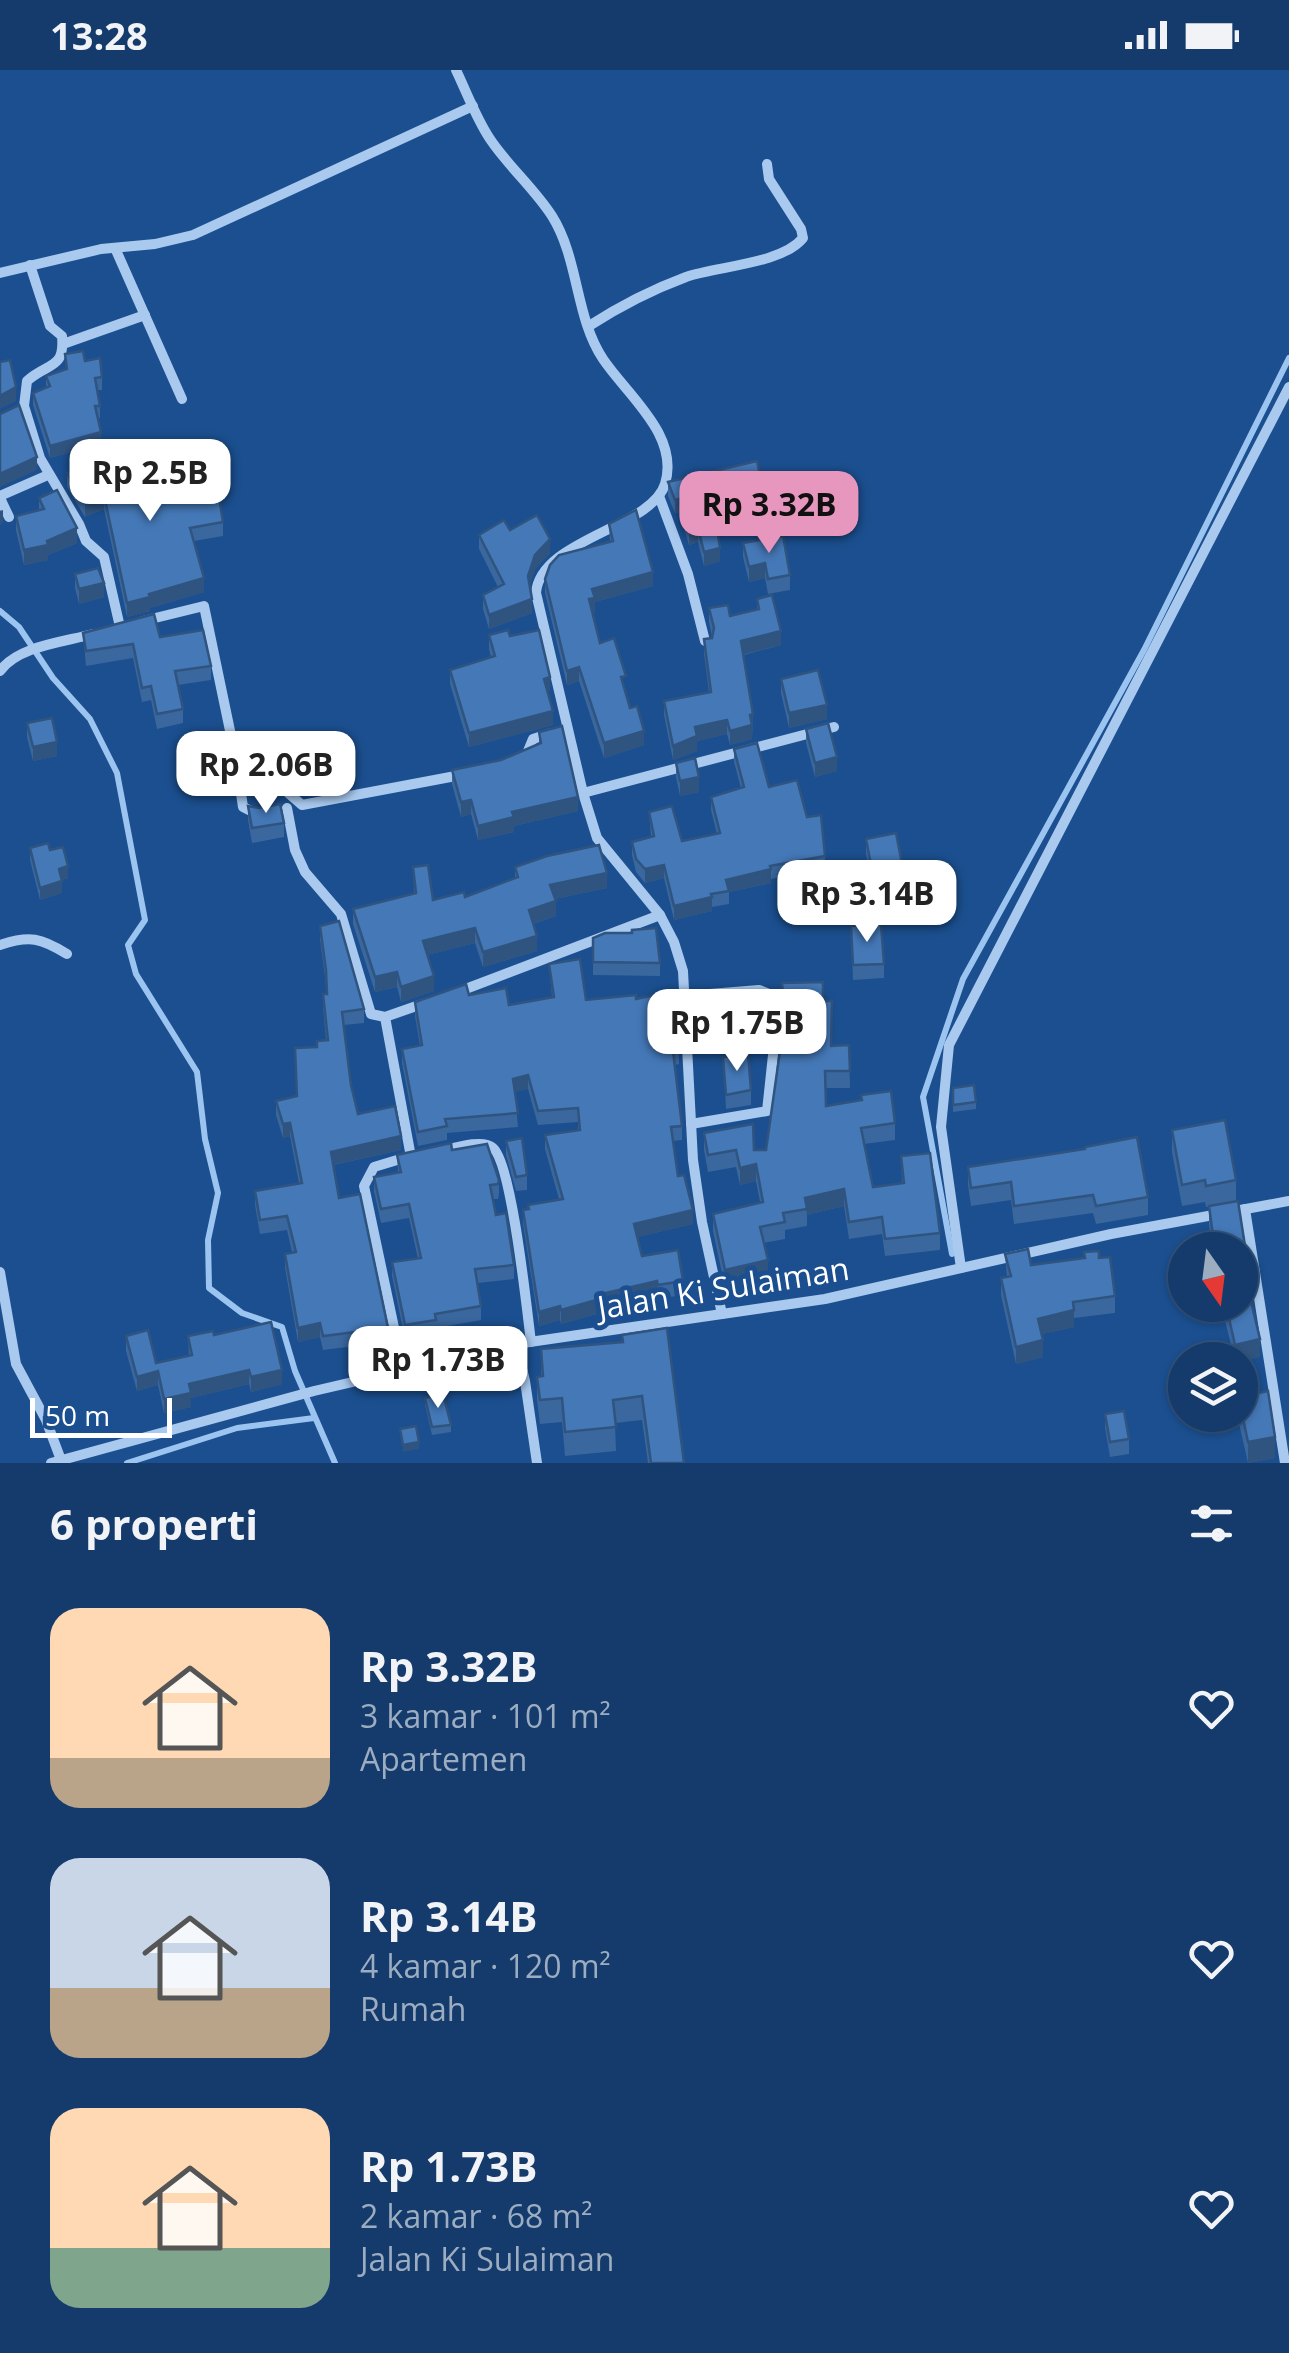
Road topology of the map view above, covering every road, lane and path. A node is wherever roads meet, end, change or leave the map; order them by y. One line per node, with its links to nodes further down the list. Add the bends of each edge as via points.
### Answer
1 (456, 70): 2 (street)
2 (473, 106): 4 (street, via 192,235); 8 (street, via 557,225)
3 (767, 164): 8 (street, via 801,229 796,246 649,291)
4 (115, 248): 5 (street); 7 (street)
5 (30, 265): 6 (street); 9 (street)
6 (0, 273)
7 (145, 315): 9 (street); 11 (street)
8 (589, 326): 15 (street, via 603,359 654,421)
9 (62, 344): 12 (street, via 61,360 27,381)
10 (1289, 387): 38 (street, via 950,1044 941,1127)
11 (182, 398)
12 (24, 406): 13 (street); 14 (street)
13 (12, 412)
14 (48, 475): 16 (street); 18 (street, via 86,541 104,556)
15 (666, 488): 19 (street); 22 (street, via 650,507 603,530 539,578 536,593)
16 (0, 497): 17 (street)
17 (9, 517)
18 (120, 626): 20 (street, via 22,654); 23 (street, via 204,606)
19 (704, 641)
20 (0, 672)
21 (834, 726): 26 (street)
22 (567, 730): 24 (street, via 533,739 526,756); 26 (street)
23 (234, 744): 27 (street); 28 (street, via 243,807 257,814)
24 (509, 762)
25 (466, 774): 27 (street)
26 (583, 793): 29 (street, via 602,848)
27 (302, 805): 28 (street)
28 (286, 808): 33 (street, via 305,872 345,924 371,1014)
29 (660, 915): 32 (street, via 674,942); 33 (street)
30 (0, 945): 31 (street, via 44,939)
31 (67, 954)
32 (686, 996): 34 (street); 34 (street, via 760,990 774,1001 770,1107 762,1114)
33 (385, 1017): 35 (street)
34 (691, 1124): 40 (street)
35 (411, 1156): 41 (street, via 486,1145 500,1158); 43 (street, via 374,1167 364,1186)
36 (1289, 1201): 37 (street, Jalan Ki Sulaiman)
37 (1245, 1209): 38 (street, Jalan Ki Sulaiman); 46 (street)
38 (961, 1268): 40 (street, Jalan Ki Sulaiman)
39 (0, 1272): 44 (street, via 16,1364)
40 (722, 1314): 41 (street, Jalan Ki Sulaiman)
41 (531, 1342): 42 (street, Jalan Ki Sulaiman)
42 (516, 1344): 43 (street, Jalan Ki Sulaiman); 45 (street)
43 (403, 1370): 44 (street, Jalan Ki Sulaiman)
44 (65, 1461)
45 (538, 1463)
46 (1285, 1463)

